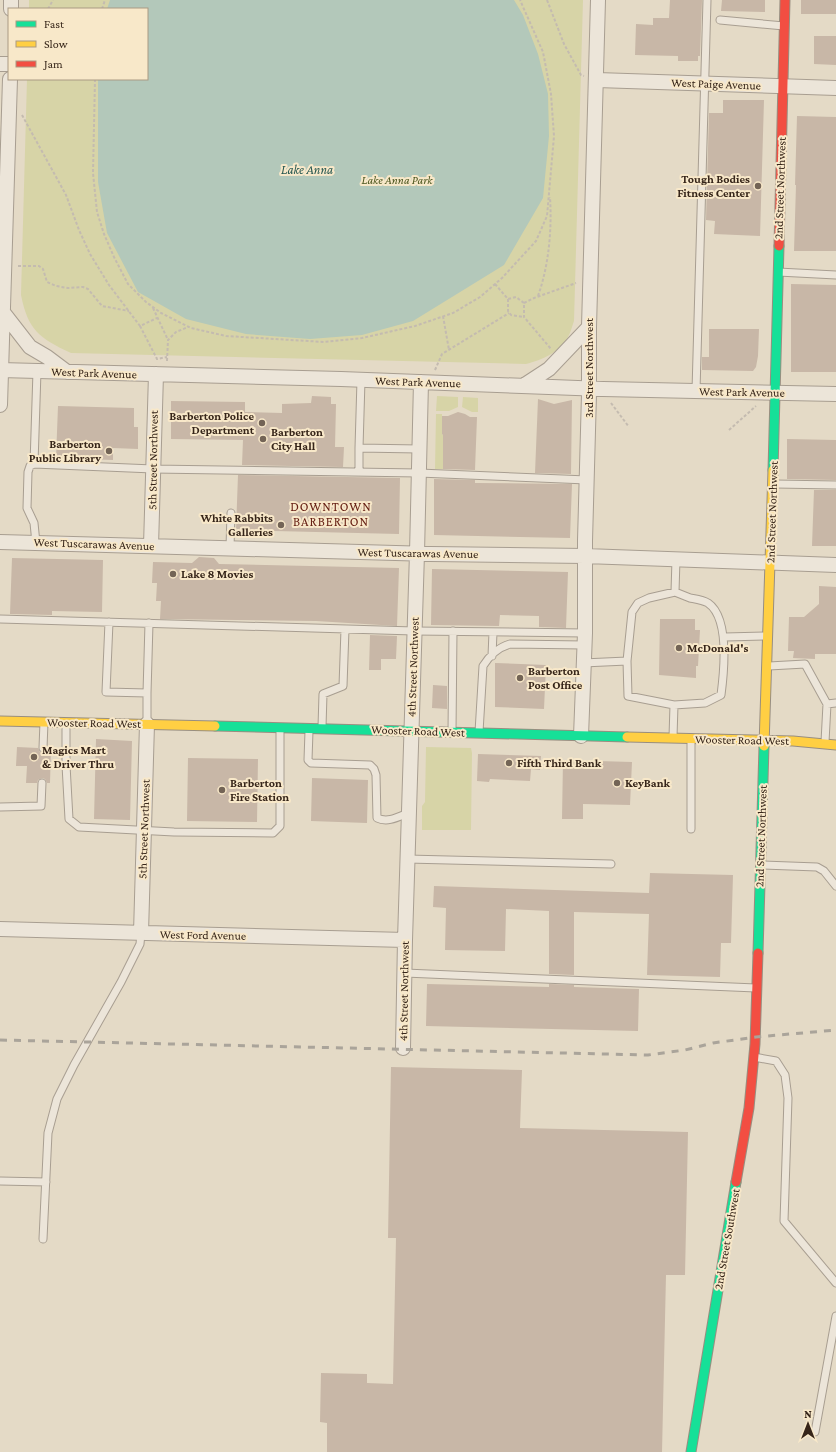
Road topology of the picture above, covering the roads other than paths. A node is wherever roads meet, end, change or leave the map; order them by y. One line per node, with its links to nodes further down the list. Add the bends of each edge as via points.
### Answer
1 (598, 0): 7 (street, 3rd Street Northwest)
2 (707, 0): 8 (lane)
3 (785, 0): 5 (street, 2nd Street Northwest)
4 (720, 20): 5 (lane)
5 (784, 26): 9 (street, 2nd Street Northwest)
6 (10, 80): 13 (street)
7 (596, 80): 8 (street, West Paige Avenue); 14 (street, 3rd Street Northwest)
8 (705, 84): 9 (street, West Paige Avenue); 22 (lane)
9 (783, 86): 10 (street, West Paige Avenue); 11 (street, 2nd Street Northwest)
10 (836, 88)
11 (777, 272): 12 (lane); 25 (street, 2nd Street Northwest)
12 (836, 275)
13 (2, 311): 15 (street); 17 (street, via 30,347)
14 (589, 326): 21 (street, via 549,369); 23 (street, 3rd Street Northwest)
15 (0, 370): 16 (street, West Park Avenue); 26 (street)
16 (36, 371): 17 (street, West Park Avenue); 29 (lane)
17 (67, 372): 18 (street, West Park Avenue)
18 (161, 374): 19 (street, West Park Avenue); 30 (street, 5th Street Northwest)
19 (361, 380): 20 (street, West Park Avenue); 27 (lane)
20 (428, 382): 21 (street, West Park Avenue); 28 (street, 4th Street Northwest)
21 (523, 386): 23 (street, West Park Avenue)
22 (696, 391): 23 (street, West Park Avenue); 25 (street, West Park Avenue)
23 (589, 394): 33 (street, 3rd Street Northwest)
24 (836, 394): 25 (street, West Park Avenue)
25 (775, 399): 34 (street, 2nd Street Northwest)
26 (0, 405)
27 (359, 448): 28 (lane); 31 (lane)
28 (419, 449): 32 (street, 4th Street Northwest)
29 (34, 464): 30 (lane); 38 (lane, via 28,472 28,508 34,523)
30 (153, 469): 31 (lane); 39 (street, 5th Street Northwest)
31 (358, 472): 32 (lane)
32 (419, 473): 33 (lane); 41 (street, 4th Street Northwest)
33 (587, 480): 42 (street, 3rd Street Northwest)
34 (772, 484): 35 (lane); 44 (street, 2nd Street Northwest)
35 (836, 485)
36 (231, 513): 40 (lane)
37 (0, 542): 38 (street, West Tuscarawas Avenue)
38 (36, 543): 39 (street, West Tuscarawas Avenue)
39 (152, 546): 40 (street, West Tuscarawas Avenue)
40 (230, 548): 41 (street, West Tuscarawas Avenue)
41 (417, 553): 42 (street, West Tuscarawas Avenue); 51 (street, 4th Street Northwest)
42 (585, 556): 43 (street, West Tuscarawas Avenue); 56 (street, 3rd Street Northwest)
43 (676, 559): 44 (street, West Tuscarawas Avenue); 46 (lane)
44 (770, 563): 45 (street, West Tuscarawas Avenue); 54 (street, 2nd Street Northwest)
45 (836, 564)
46 (675, 592): 55 (lane, via 708,603 717,613); 59 (lane, via 638,603 632,612)
47 (0, 619): 48 (lane)
48 (109, 622): 49 (lane); 61 (lane, via 106,692)
49 (149, 623): 50 (lane); 61 (lane)
50 (345, 629): 51 (lane); 71 (lane, via 343,686 322,694)
51 (414, 631): 52 (lane); 72 (street, 4th Street Northwest)
52 (453, 631): 53 (lane); 73 (lane)
53 (493, 632): 56 (lane); 57 (lane)
54 (768, 636): 55 (lane); 60 (street, 2nd Street Northwest)
55 (724, 637): 64 (lane, via 721,695 705,703)
56 (584, 639): 57 (lane, via 510,644 503,646); 58 (street, 3rd Street Northwest)
57 (492, 656): 74 (lane, via 482,666)
58 (583, 662): 59 (lane); 75 (street, 3rd Street Northwest)
59 (627, 662): 64 (lane, via 628,696)
60 (767, 667): 63 (lane, via 804,664); 78 (street, 2nd Street Northwest)
61 (147, 693): 68 (lane)
62 (836, 703): 63 (lane)
63 (826, 704): 79 (lane)
64 (674, 705): 76 (lane)
65 (0, 721): 66 (street, Wooster Road West)
66 (44, 722): 67 (street, Wooster Road West); 81 (lane)
67 (66, 722): 68 (street, Wooster Road West); 86 (lane, via 69,819 79,827)
68 (147, 724): 69 (street, Wooster Road West); 86 (street, 5th Street Northwest)
69 (280, 728): 70 (street, Wooster Road West); 86 (lane, via 280,826 277,830 273,833)
70 (309, 728): 71 (street, Wooster Road West); 84 (lane, via 308,760 311,763 370,765 376,775 377,818 391,820)
71 (322, 729): 72 (street, Wooster Road West)
72 (411, 731): 73 (street, Wooster Road West); 84 (street, 4th Street Northwest)
73 (452, 732): 74 (street, Wooster Road West)
74 (479, 733): 75 (street, Wooster Road West)
75 (581, 736): 76 (street, Wooster Road West)
76 (673, 738): 77 (street, Wooster Road West)
77 (691, 739): 78 (street, Wooster Road West); 85 (lane)
78 (764, 741): 79 (street, Wooster Road West); 89 (street, 2nd Street Northwest)
79 (825, 744): 80 (street, Wooster Road West)
80 (836, 745)
81 (43, 748)
82 (42, 783): 83 (lane, via 41,806)
83 (0, 807)
84 (408, 813): 87 (street, 4th Street Northwest)
85 (691, 829)
86 (144, 830): 92 (street, 5th Street Northwest)
87 (407, 859): 88 (lane); 93 (street, 4th Street Northwest)
88 (611, 864)
89 (760, 865): 90 (lane, via 817,866); 95 (street, 2nd Street Northwest)
90 (836, 886)
91 (0, 930): 92 (street, West Ford Avenue)
92 (140, 933): 93 (street, West Ford Avenue); 100 (lane, via 140,944 57,1099 48,1133)
93 (405, 940): 94 (street, 4th Street Northwest)
94 (404, 972): 95 (lane); 97 (street, 4th Street Northwest)
95 (757, 988): 96 (street, 2nd Street Northwest)
96 (756, 1025): 98 (street, 2nd Street Southwest)
97 (403, 1048)
98 (754, 1057): 102 (lane, via 776,1062 785,1075 788,1098 784,1221); 105 (street, 2nd Street Southwest, via 749,1108)
99 (0, 1181): 100 (lane)
100 (46, 1182): 101 (lane)
101 (43, 1239)
102 (836, 1283)
103 (836, 1316): 104 (lane)
104 (815, 1432)
105 (691, 1452)

